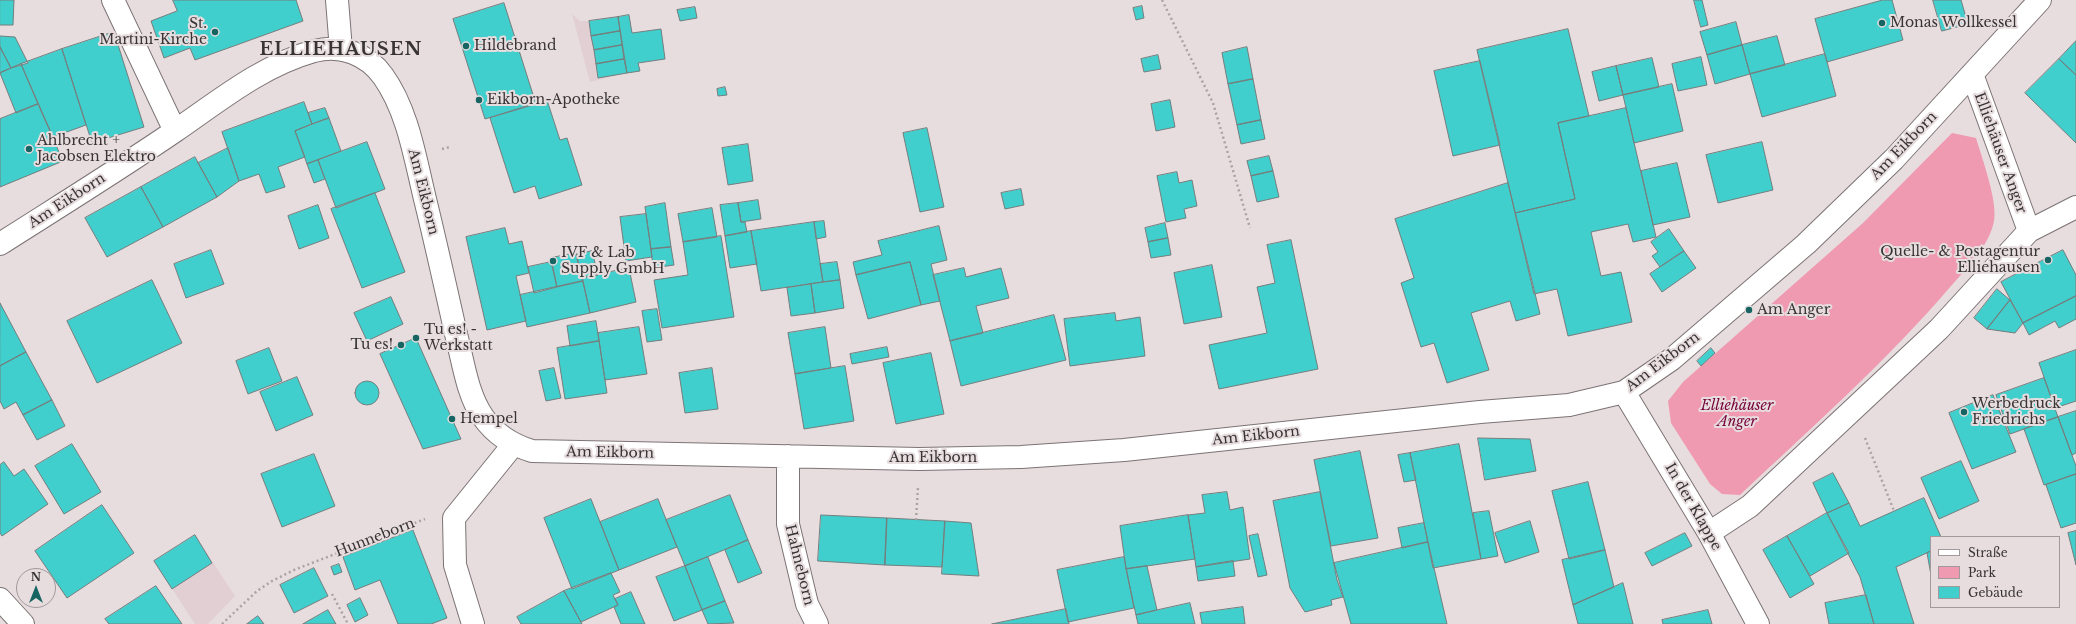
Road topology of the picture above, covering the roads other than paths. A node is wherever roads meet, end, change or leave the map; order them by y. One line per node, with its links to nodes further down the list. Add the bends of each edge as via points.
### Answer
1 (113, 0): 6 (street)
2 (336, 0): 4 (street)
3 (2040, 0): 5 (street, Am Eikborn)
4 (341, 50): 6 (street, Am Eikborn, via 313,52 272,68 238,86); 11 (street, Am Eikborn, via 358,54 371,64 382,76 398,104 415,157 472,394 484,418)
5 (1972, 74): 8 (street, Elliehäuser Anger); 10 (street, Am Eikborn, via 1894,159 1806,244 1672,359)
6 (175, 131): 9 (street, Am Eikborn)
7 (2076, 207): 8 (street, Elliehäuser Anger)
8 (2029, 231): 13 (street, Elliehäuser Anger, via 1939,329 1750,506)
9 (0, 244)
10 (1624, 392): 12 (street, Am Eikborn, via 1569,405 1124,450 920,459); 13 (street, In der Klappe)
11 (513, 445): 12 (street, Am Eikborn, via 537,451); 16 (street, via 454,518 455,565)
12 (788, 456): 17 (street, Hahneborn, via 788,524 807,604)
13 (1709, 533): 18 (street, In der Klappe)
14 (0, 599): 15 (street)
15 (23, 624)
16 (473, 624)
17 (817, 624)
18 (1758, 624)

